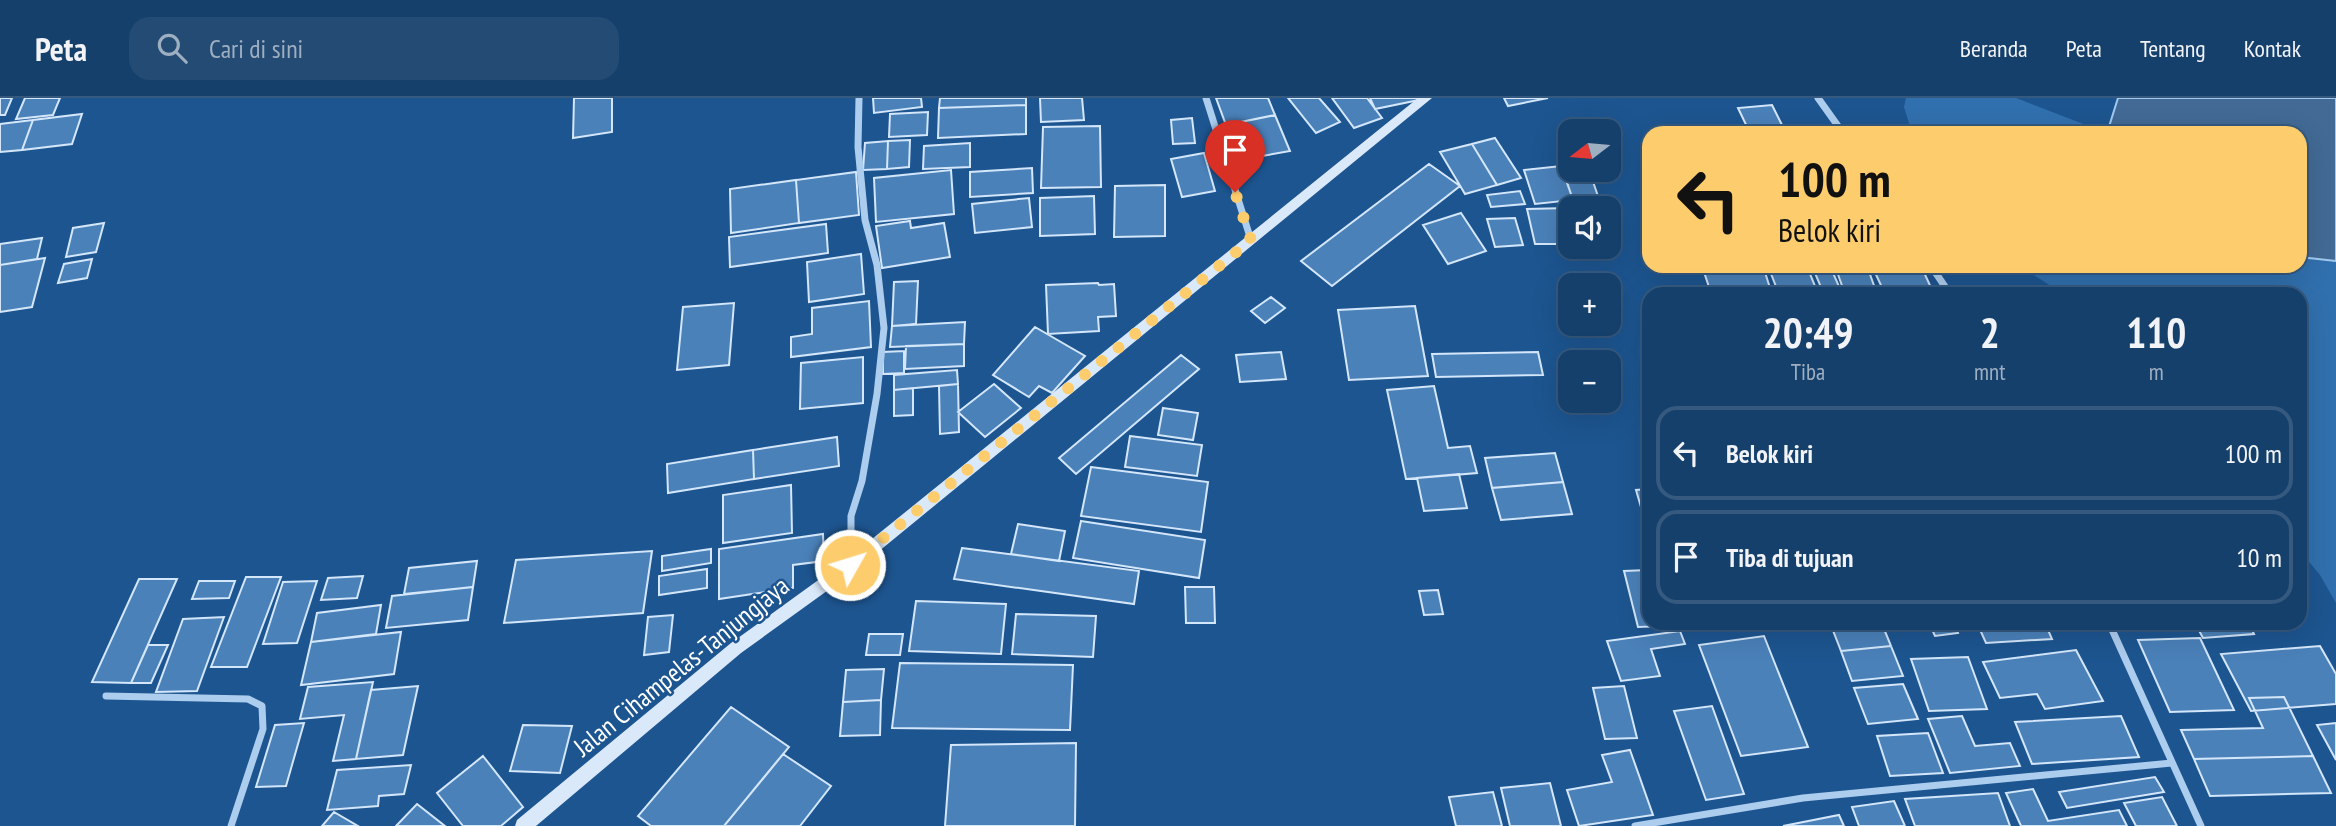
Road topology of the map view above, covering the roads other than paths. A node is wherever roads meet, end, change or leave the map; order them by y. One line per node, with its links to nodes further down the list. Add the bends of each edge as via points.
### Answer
1 (859, 98): 7 (street, via 865,220 877,265 884,328 862,481 851,516)
2 (1206, 98): 6 (street)
3 (1426, 98): 6 (main road, Jalan Cihampelas-Tanjungjaya)
4 (1818, 98): 5 (street)
5 (1838, 126)
6 (1251, 240): 7 (main road, Jalan Cihampelas-Tanjungjaya)
7 (850, 565): 12 (main road, Jalan Cihampelas-Tanjungjaya, via 736,648)
8 (2112, 630): 10 (street)
9 (106, 696): 11 (street, via 248,699 262,706 263,729)
10 (2172, 763): 13 (street, via 1803,798); 14 (street)
11 (231, 826)
12 (523, 826)
13 (1635, 826)
14 (2201, 826)

